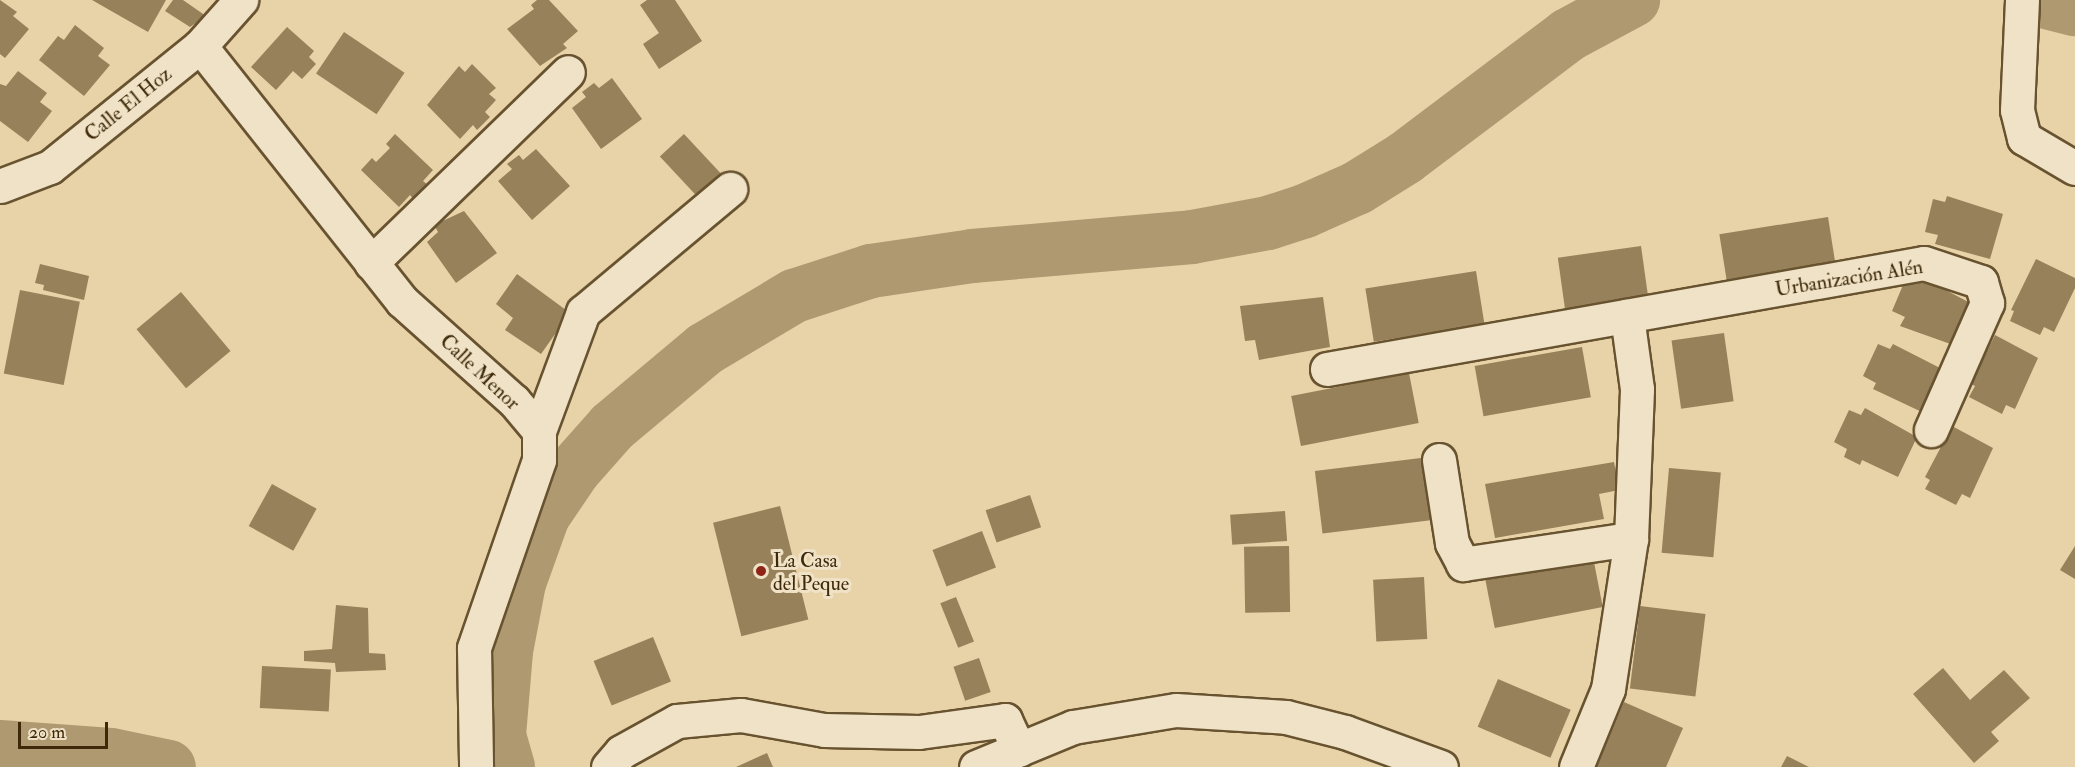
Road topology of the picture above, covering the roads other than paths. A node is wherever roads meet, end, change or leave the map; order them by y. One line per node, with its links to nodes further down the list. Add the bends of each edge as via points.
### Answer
1 (241, 0): 3 (street, Calle El Hoz)
2 (2021, 8): 5 (street, via 2017,110 2025,138)
3 (200, 46): 6 (street, Calle El Hoz, via 50,167); 8 (street, Calle Menor)
4 (568, 72): 8 (street)
5 (2075, 168)
6 (0, 186)
7 (730, 189): 12 (street, via 583,312)
8 (371, 263): 12 (street, Calle Menor, via 402,301 514,401)
9 (1627, 316): 10 (street, Urbanización Alén); 11 (street, Urbanización Alén, via 1924,263 1981,282 1987,303); 14 (street, via 1637,389)
10 (1327, 369)
11 (1931, 430)
12 (539, 431): 16 (street, via 539,460 474,648)
13 (1439, 460): 14 (street, via 1452,543 1463,564)
14 (1631, 539): 20 (street, via 1608,689)
15 (1019, 750): 17 (street, via 1005,720 919,732 824,730 741,714 676,721 621,752); 18 (street); 19 (street, via 1073,727 1176,710 1286,717 1345,732)
16 (476, 767)
17 (608, 767)
18 (976, 767)
19 (1442, 767)
20 (1576, 767)

